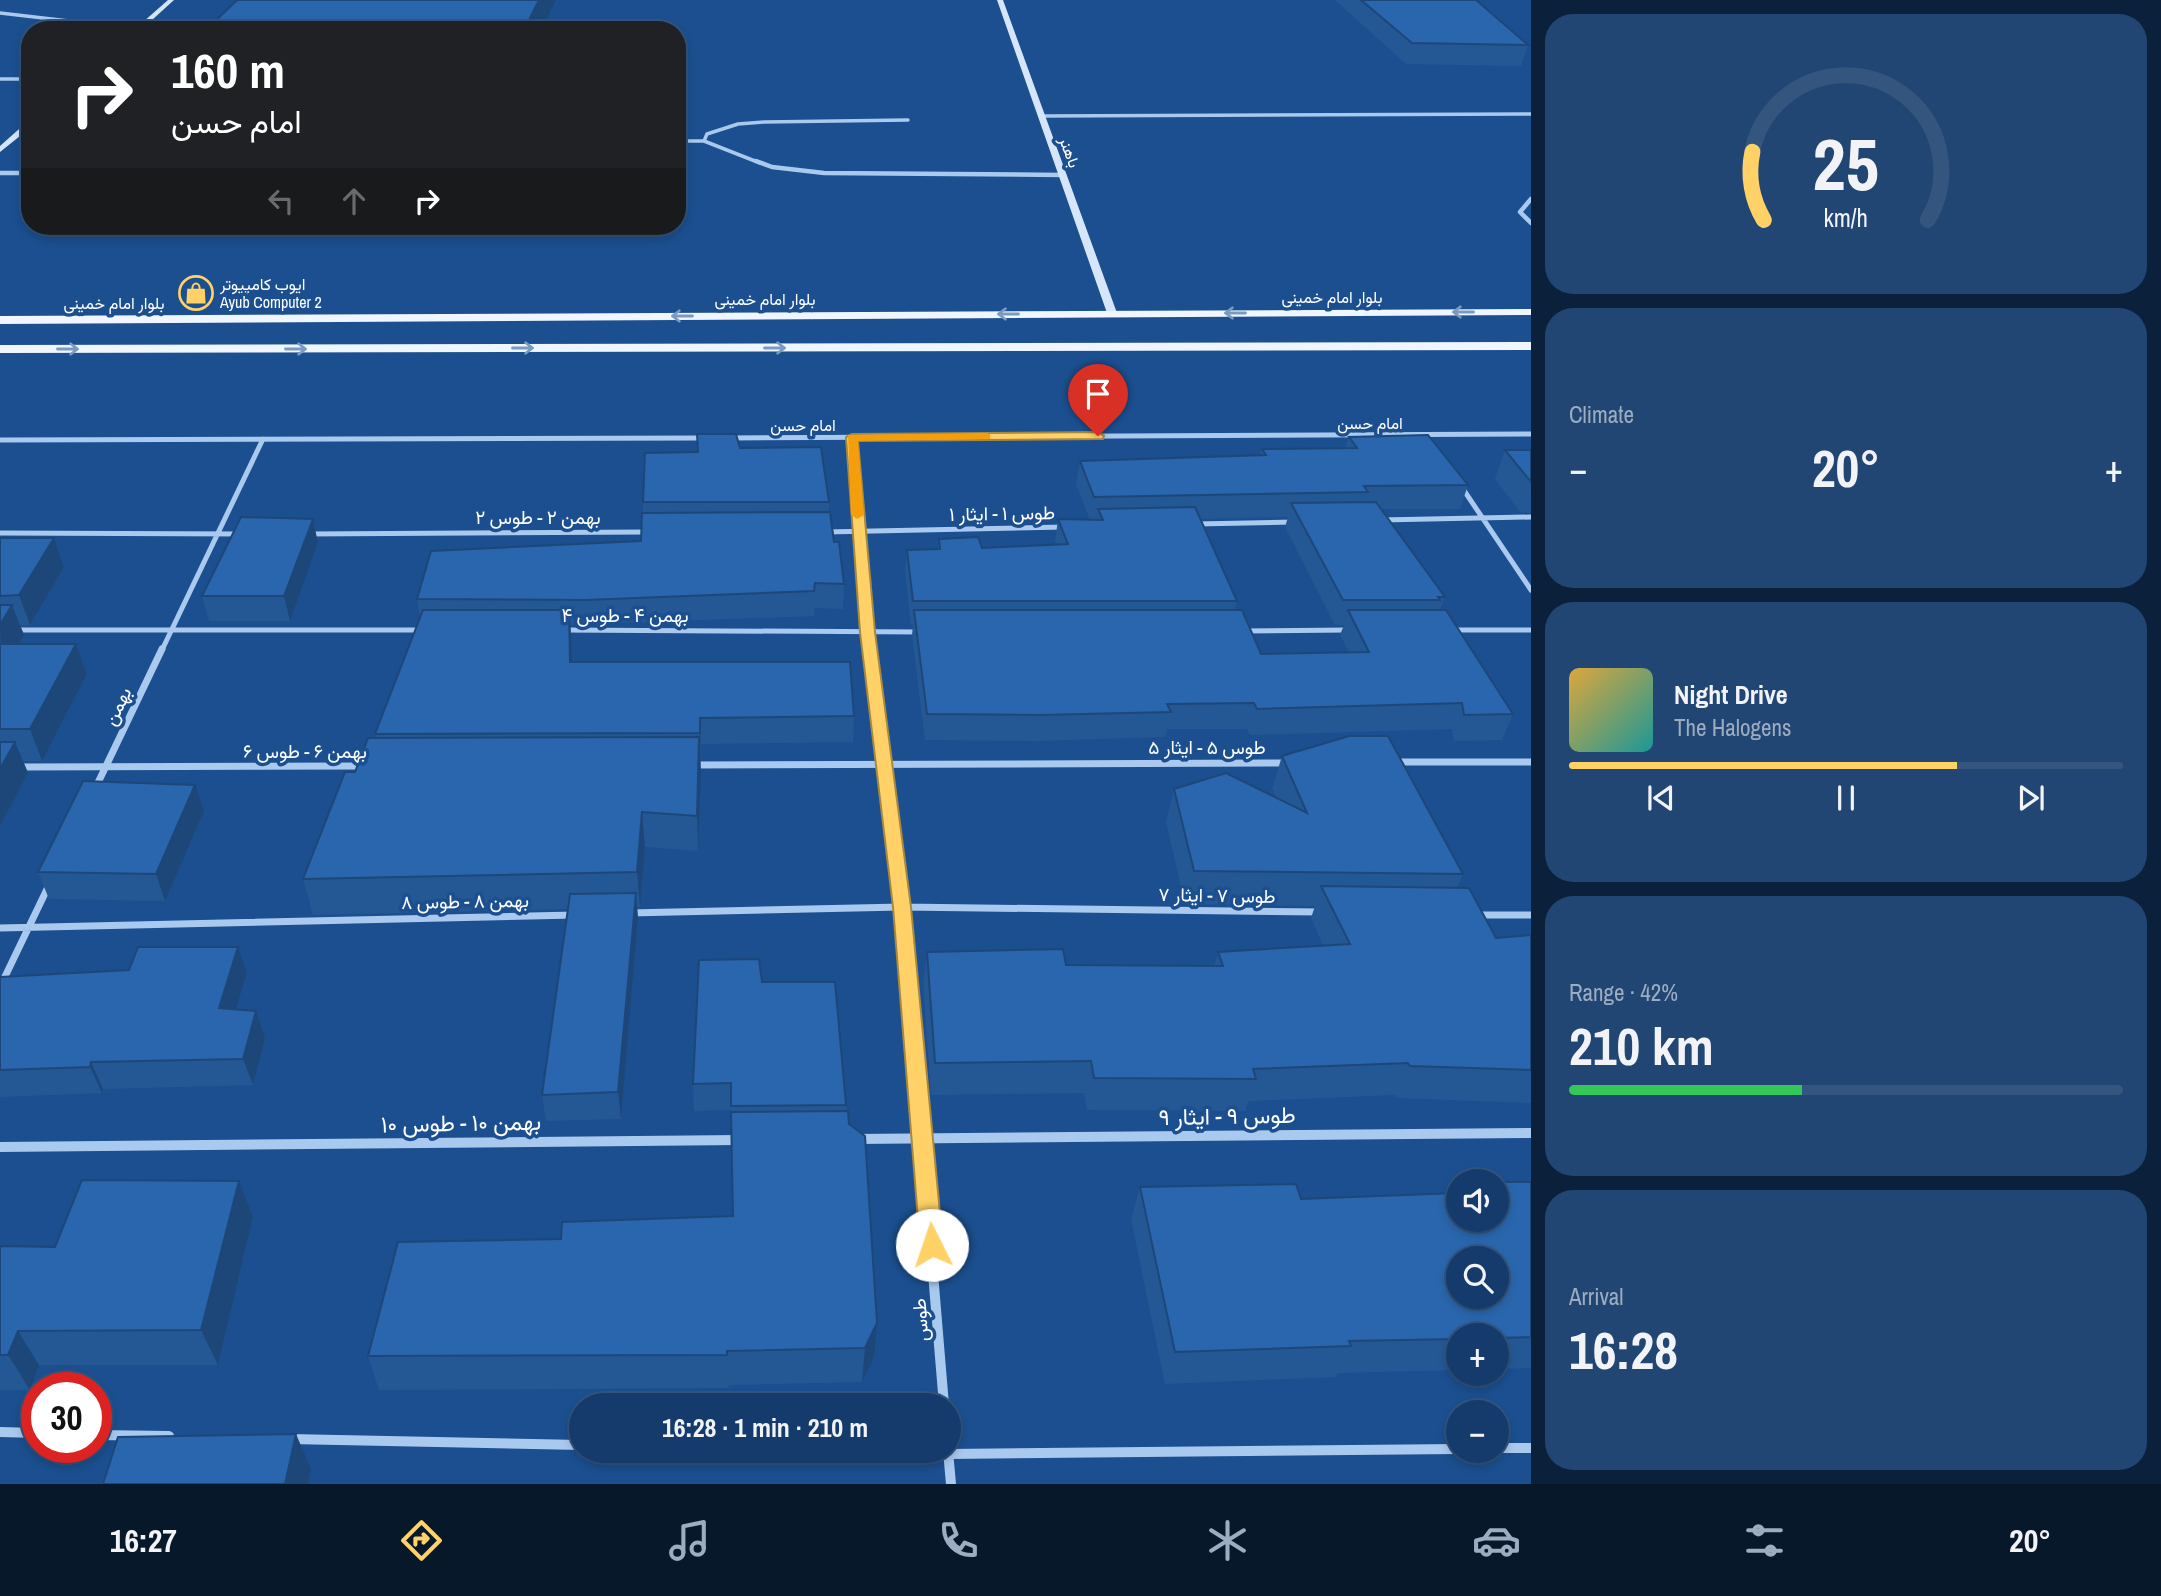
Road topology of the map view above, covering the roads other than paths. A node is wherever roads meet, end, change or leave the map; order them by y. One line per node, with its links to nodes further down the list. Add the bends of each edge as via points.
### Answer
1 (171, 0): 5 (main road)
2 (1000, 0): 9 (main road, باهنر)
3 (0, 13): 4 (street)
4 (69, 21)
5 (147, 21)
6 (0, 79): 7 (street)
7 (21, 79)
8 (1531, 114): 9 (street)
9 (1042, 116): 17 (main road, باهنر)
10 (908, 120): 13 (street, via 738,124 706,134)
11 (21, 132): 14 (main road)
12 (686, 141): 13 (street)
13 (704, 141): 17 (street, via 751,161 800,171)
14 (0, 150)
15 (0, 173): 16 (street)
16 (21, 173)
17 (1063, 175): 21 (main road, باهنر)
18 (1531, 199): 19 (street, via 1520,212)
19 (1531, 223)
20 (1531, 312): 21 (main road, بلوار امام خمینی, one-way to 21)
21 (1112, 313): 22 (main road, بلوار امام خمینی, one-way to 22)
22 (0, 320)
23 (1531, 346): 24 (main road, one-way to 23)
24 (0, 349)
25 (1531, 434): 26 (street, امام حسن)
26 (1427, 435): 27 (street, امام حسن); 30 (street)
27 (852, 437): 28 (street, امام حسن); 38 (street, طوس)
28 (263, 439): 29 (street, امام حسن); 42 (street, بهمن)
29 (0, 440)
30 (1434, 445)
31 (1455, 476): 33 (street)
32 (1531, 517): 33 (street)
33 (1483, 518): 34 (street); 45 (street)
34 (1372, 520)
35 (1302, 522): 36 (street)
36 (1191, 524)
37 (1080, 527): 38 (street, طوس ۱ - ایثار ۱)
38 (858, 531): 40 (street); 55 (street, طوس)
39 (663, 532): 44 (street, بهمن ۲ - طوس ۲)
40 (817, 532)
41 (0, 533): 42 (street)
42 (217, 534): 43 (street); 46 (street, بهمن)
43 (245, 534)
44 (301, 534)
45 (1531, 590)
46 (171, 629): 47 (street); 48 (street); 63 (street, بهمن)
47 (0, 630)
48 (436, 630)
49 (547, 630): 55 (street, بهمن ۴ - طوس ۴)
50 (1351, 630): 54 (street)
51 (1448, 630): 52 (street)
52 (1531, 630)
53 (937, 631): 55 (street, بهمن ۴ - طوس ۴)
54 (1227, 631)
55 (868, 632): 59 (street, طوس)
56 (1380, 762): 57 (street)
57 (1531, 762)
58 (1297, 763): 59 (street, طوس ۵ - ایثار ۵)
59 (884, 764): 60 (street); 66 (street, طوس)
60 (675, 765)
61 (369, 766): 63 (street, بهمن ۶ - طوس ۶)
62 (13, 767): 63 (street, بهمن ۶ - طوس ۶)
63 (105, 767): 64 (street, بهمن)
64 (93, 792)
65 (52, 878): 73 (street)
66 (902, 907): 67 (street); 68 (street, طوس ۷ - ایثار ۷); 76 (street, طوس)
67 (625, 913)
68 (1335, 913)
69 (583, 914): 73 (street, بهمن ۸ - طوس ۸)
70 (1461, 914): 71 (street)
71 (1531, 915)
72 (0, 928): 73 (street, بهمن ۸ - طوس ۸)
73 (29, 928): 74 (street)
74 (0, 987)
75 (1531, 1133): 76 (street, طوس ۹ - ایثار ۹)
76 (923, 1138): 77 (street); 80 (street, طوس)
77 (839, 1139)
78 (755, 1140): 79 (street, بهمن ۱۰ - طوس ۱۰)
79 (0, 1147)
80 (943, 1393)
81 (0, 1432): 82 (street)
82 (21, 1433)
83 (112, 1435): 84 (street)
84 (179, 1436)
85 (276, 1439): 86 (street)
86 (569, 1445)
87 (1509, 1448): 88 (street)
88 (1531, 1448)
89 (1446, 1449): 90 (street)
90 (961, 1452)
91 (949, 1463): 92 (street)
92 (951, 1484)

